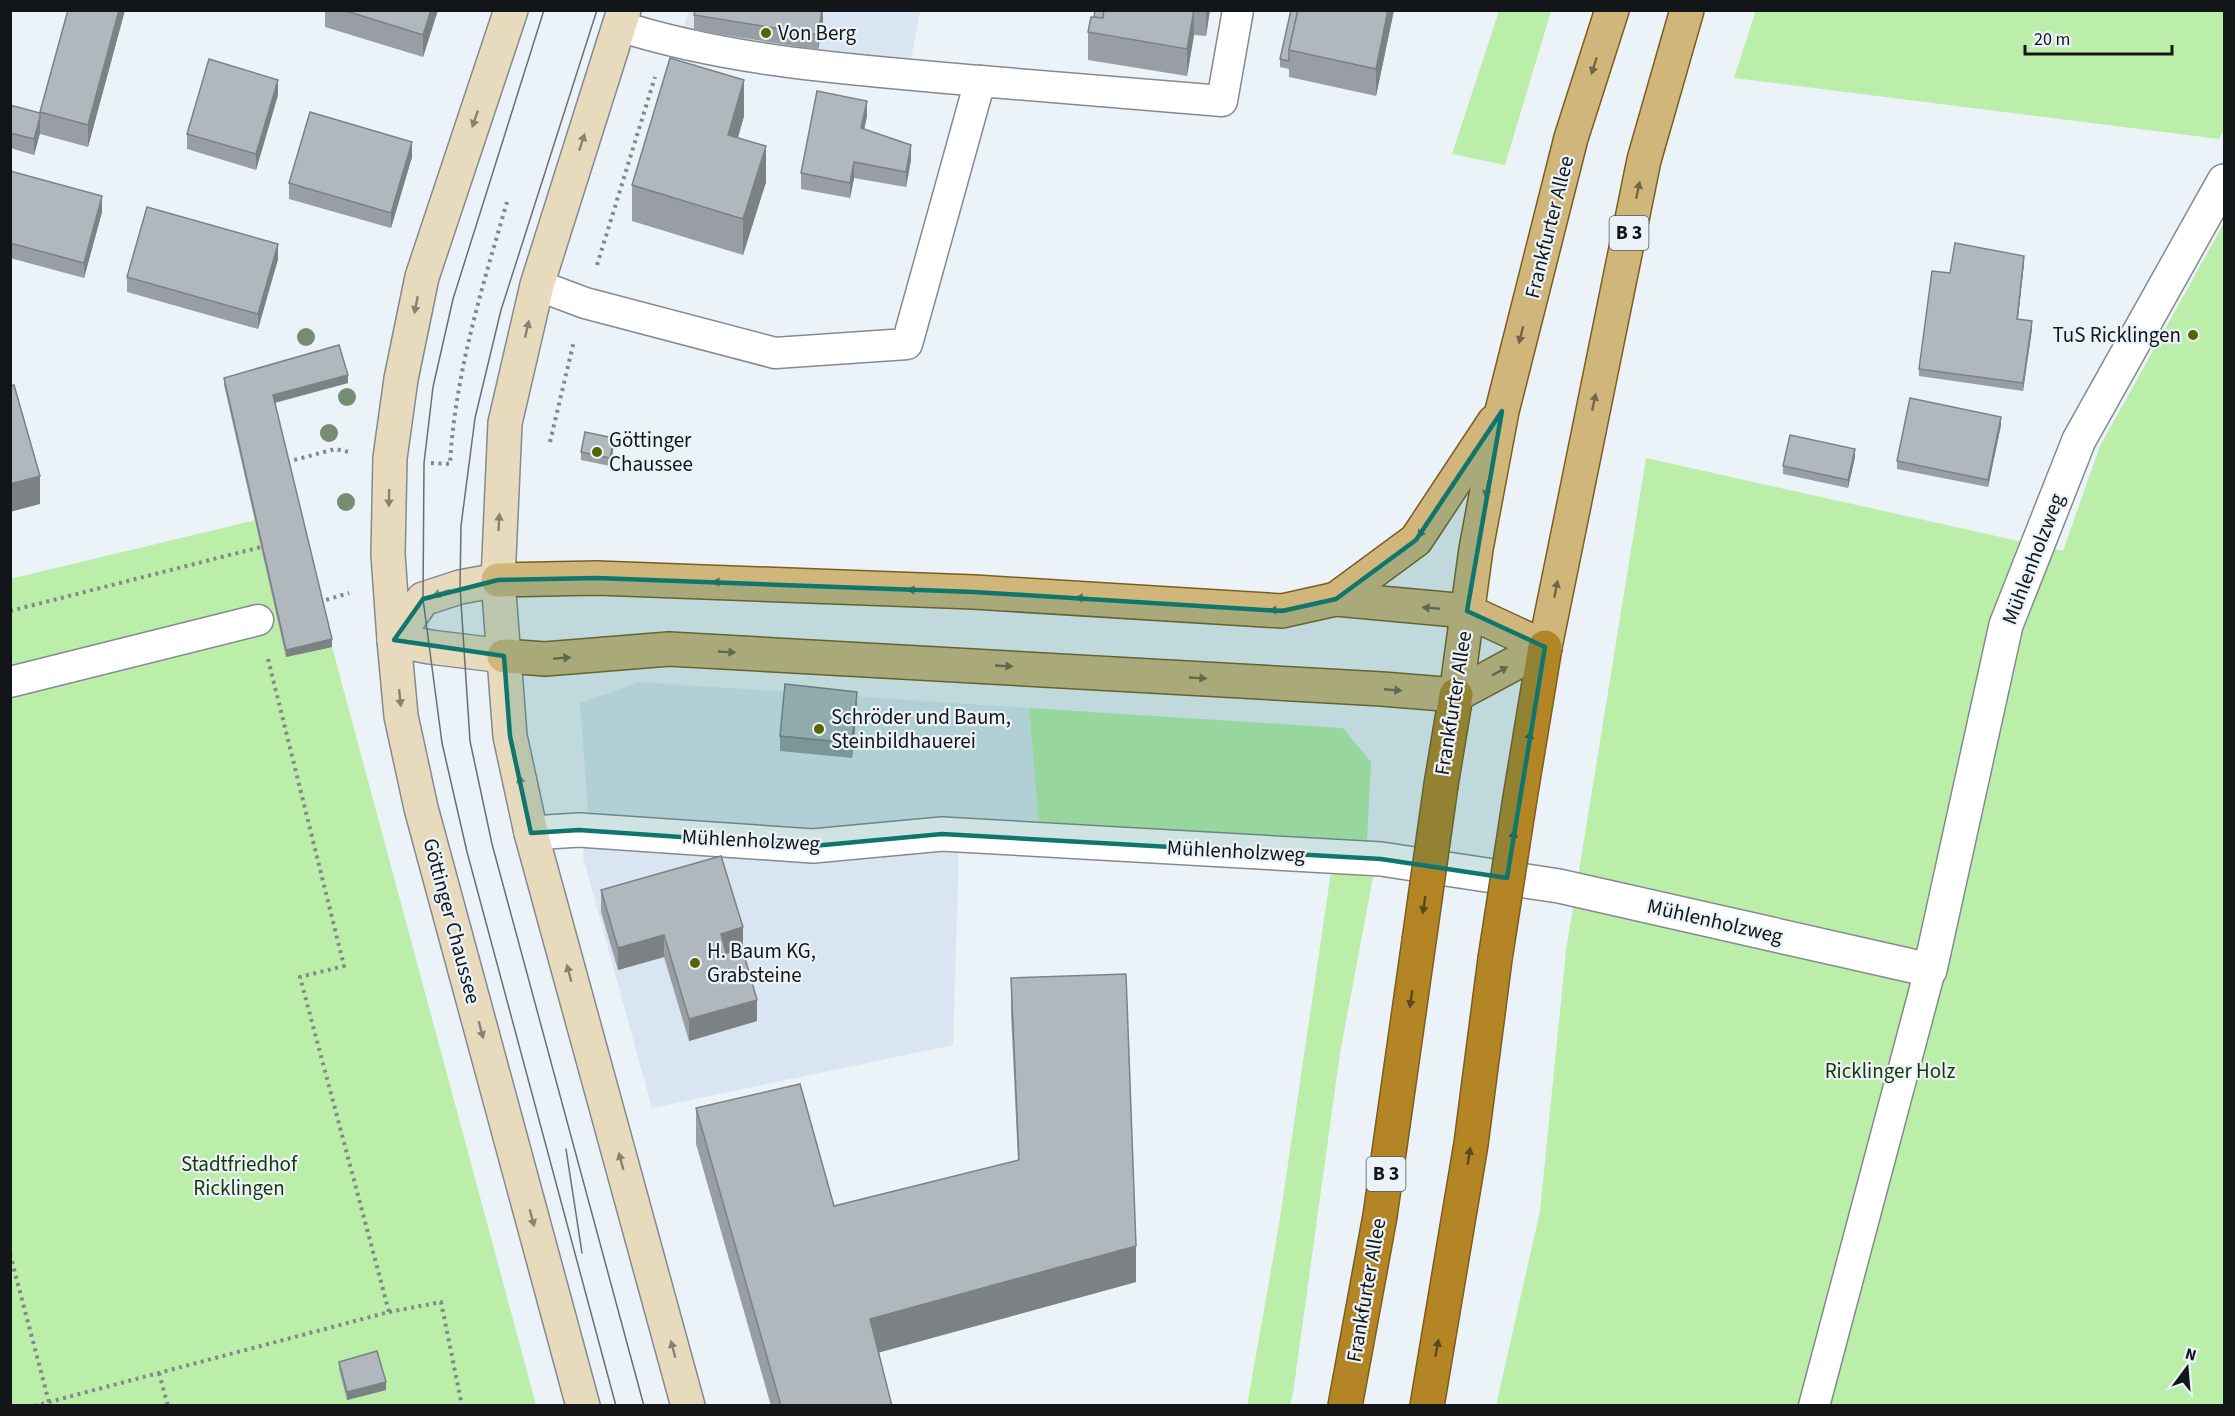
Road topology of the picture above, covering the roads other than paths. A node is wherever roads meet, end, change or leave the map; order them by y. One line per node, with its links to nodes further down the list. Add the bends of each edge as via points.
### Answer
1 (511, 10): 14 (street, Göttinger Chaussee, one-way to 14, via 422,277 401,379 390,458 388,554)
2 (1238, 10): 6 (lane, via 1222,101)
3 (1612, 10): 9 (main road, Frankfurter Allee / B 3, one-way to 9, via 1571,138)
4 (1687, 10): 15 (main road, B 3, one-way to 4, via 1644,160)
5 (621, 18): 6 (lane, via 666,41 832,68); 8 (street, one-way to 5)
6 (980, 81): 8 (lane, via 907,344 775,352 585,303)
7 (2224, 181): 20 (street, Mühlenholzweg, via 2079,440 2006,626)
8 (537, 285): 10 (street, one-way to 8, via 505,423)
9 (1502, 411): 11 (main road, one-way to 11, via 1416,540); 12 (main road, Frankfurter Allee / B 3, one-way to 12)
10 (498, 580): 11 (main road, one-way to 10, via 1282,611 892,589 597,578); 14 (street, one-way to 14, via 423,599); 16 (street)
11 (1336, 599): 12 (main road, one-way to 11)
12 (1467, 611): 15 (main road); 18 (main road, Frankfurter Allee / B 3)
13 (258, 620): 17 (lane)
14 (394, 640): 16 (street); 21 (street, Göttinger Chaussee, one-way to 21, via 401,716 421,808)
15 (1545, 646): 18 (main road, one-way to 15); 24 (highway, B 3, one-way to 15, bridge, via 1471,1144 1495,959)
16 (504, 656): 18 (main road, one-way to 18, via 545,659 669,649); 19 (street, one-way to 16, via 510,736)
17 (10, 682)
18 (1455, 695): 23 (highway, Frankfurter Allee / B 3, one-way to 23, bridge, via 1380,1216)
19 (531, 833): 20 (street, Mühlenholzweg, via 579,830 813,846 942,834 1381,859 1559,886); 22 (street, one-way to 19)
20 (1930, 970): 25 (lane, Mühlenholzweg)
21 (583, 1406)
22 (688, 1406)
23 (1345, 1406)
24 (1427, 1406)
25 (1814, 1406)

